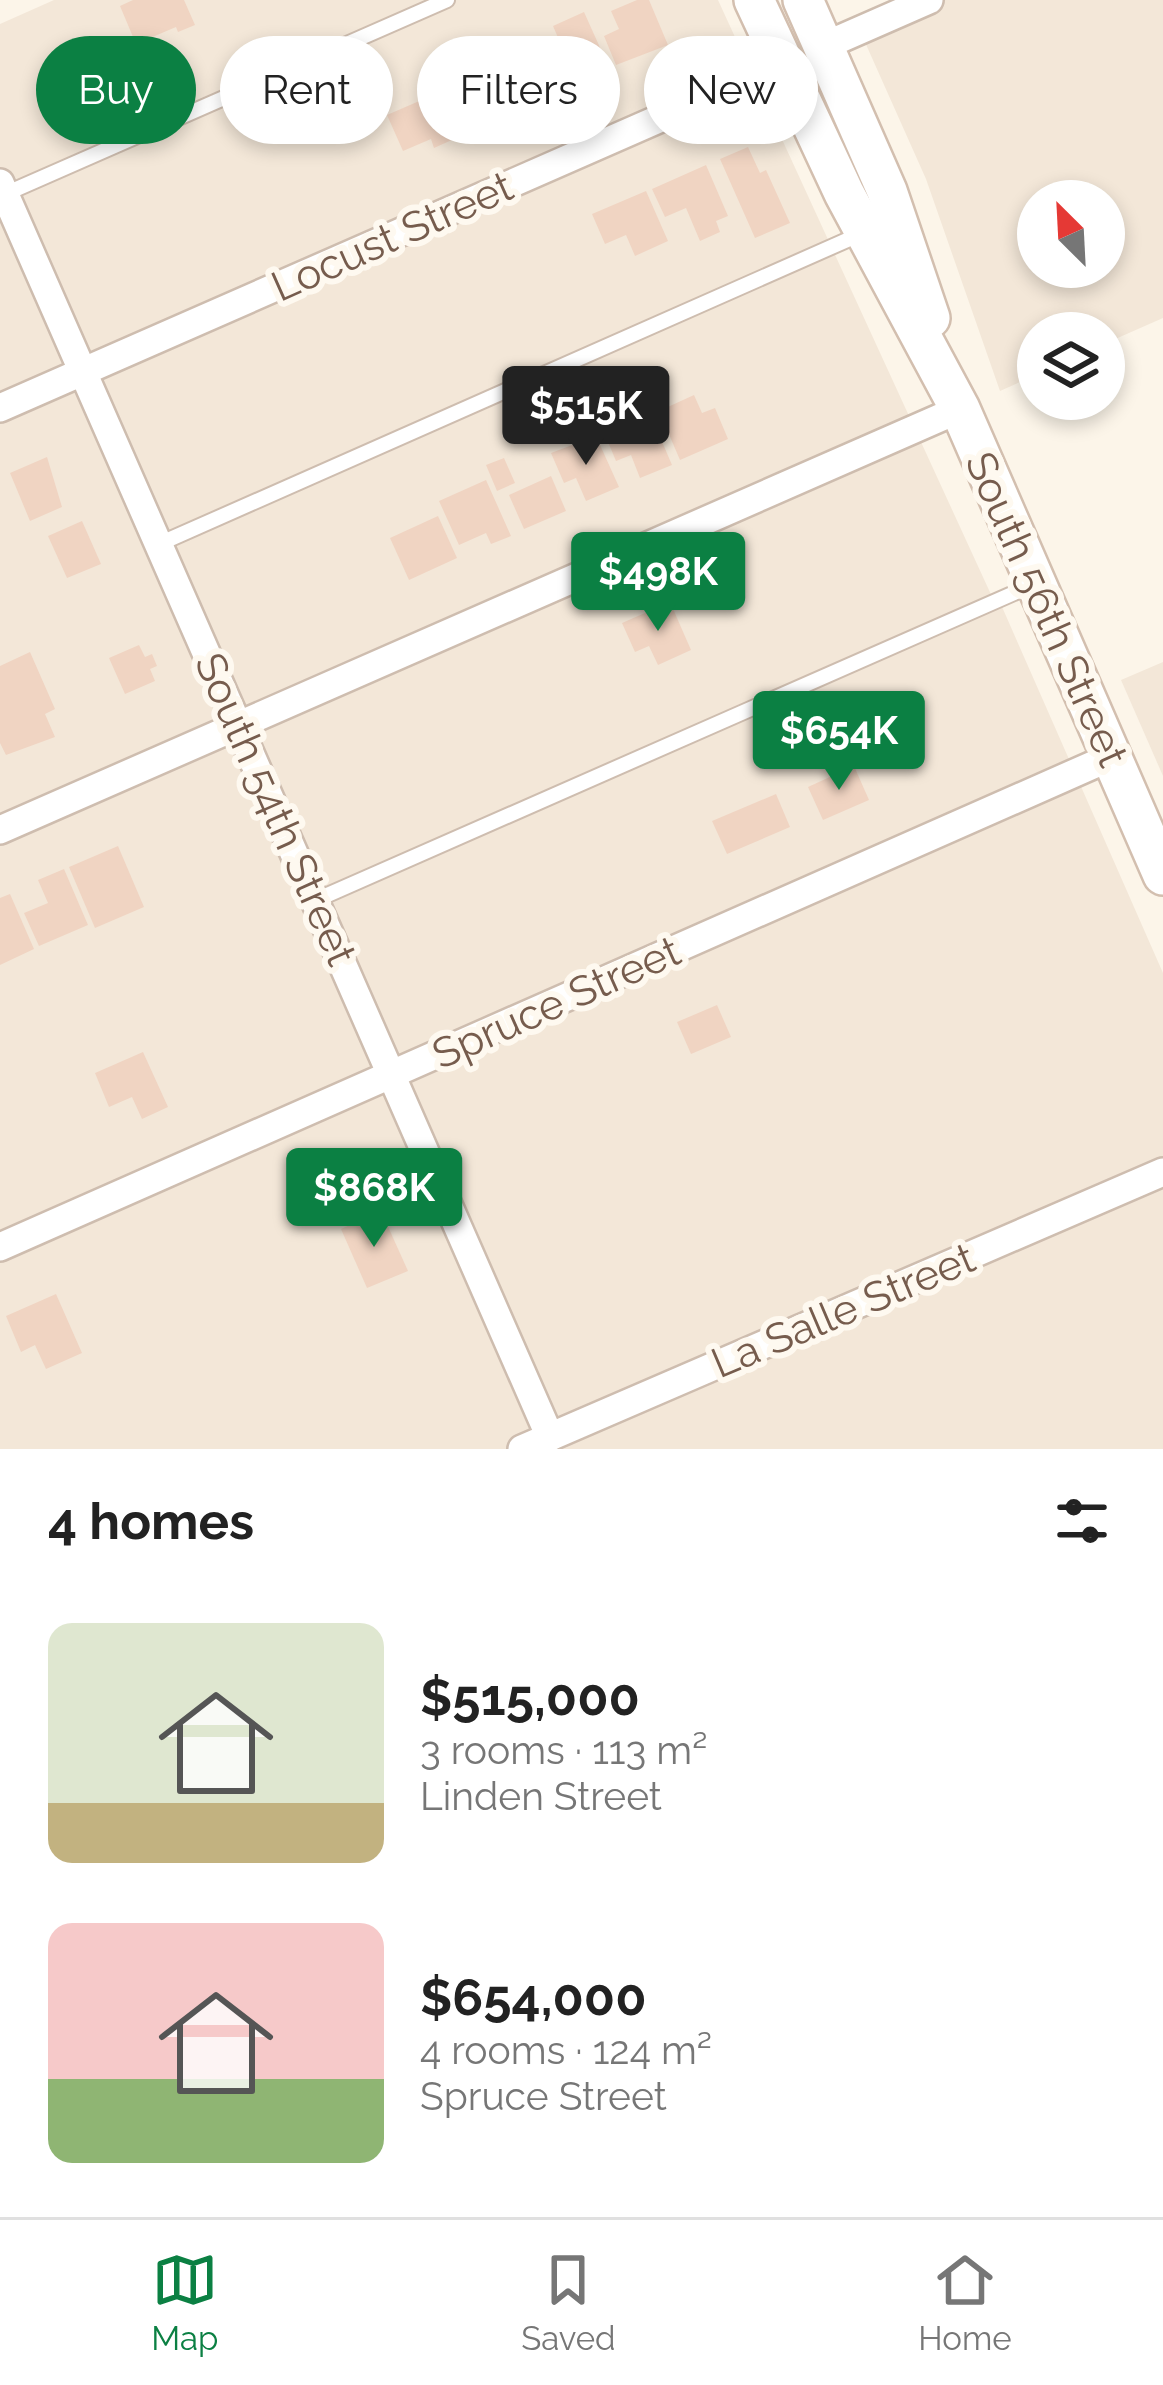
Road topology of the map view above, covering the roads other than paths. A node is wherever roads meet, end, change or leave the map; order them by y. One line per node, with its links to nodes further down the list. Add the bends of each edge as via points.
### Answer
1 (447, 0): 9 (lane)
2 (754, 0): 5 (main road, South 56th Street)
3 (803, 0): 6 (main road, South 56th Street)
4 (929, 0): 6 (street)
5 (771, 36)
6 (824, 46): 13 (main road, South 56th Street, via 887,191)
7 (644, 125): 11 (street, Locust Street)
8 (818, 135): 10 (main road, South 56th Street)
9 (2, 191): 11 (street, South 54th Street)
10 (864, 232): 13 (main road, South 56th Street); 14 (lane)
11 (83, 371): 12 (street, Locust Street); 14 (street, South 54th Street)
12 (0, 408)
13 (960, 409): 15 (main road, South 56th Street); 16 (street)
14 (159, 544): 16 (street, South 54th Street)
15 (1036, 583): 17 (main road, South 56th Street); 20 (lane)
16 (239, 725): 18 (street); 20 (street, South 54th Street)
17 (1112, 757): 19 (main road, South 56th Street); 21 (street, Spruce Street)
18 (0, 830)
19 (1163, 874)
20 (316, 900): 21 (street, South 54th Street)
21 (392, 1074): 23 (street, Spruce Street); 24 (street, South 54th Street)
22 (1163, 1172): 24 (street, La Salle Street)
23 (0, 1247)
24 (550, 1437): 25 (street, La Salle Street)
25 (522, 1449)

